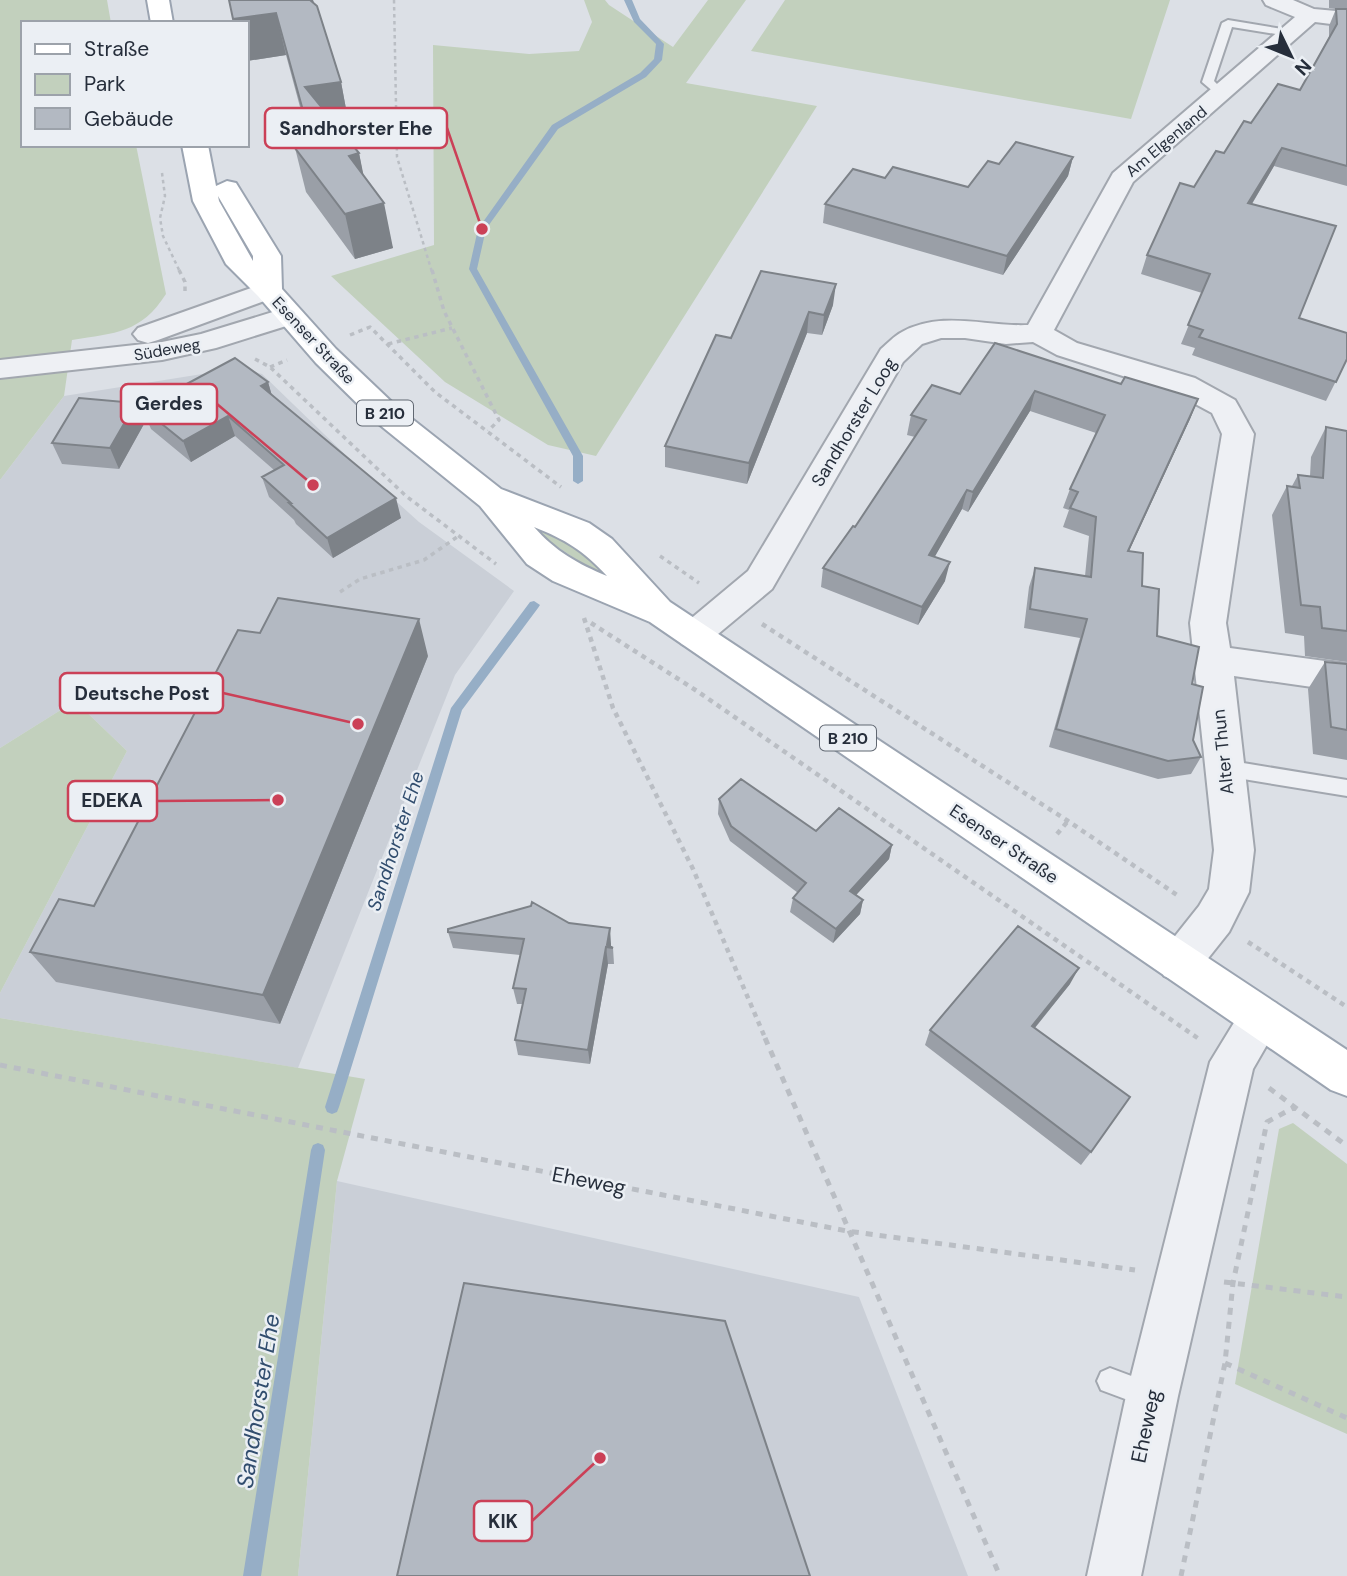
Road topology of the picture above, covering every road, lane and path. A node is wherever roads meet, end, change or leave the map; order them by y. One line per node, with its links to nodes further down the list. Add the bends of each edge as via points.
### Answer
1 (158, 0): 6 (main road)
2 (394, 0): 15 (path, via 397,157)
3 (1273, 0): 4 (street)
4 (1310, 15): 5 (street); 7 (street, Am Elgenland)
5 (1347, 19)
6 (162, 21)
7 (1288, 33): 8 (street, Am Elgenland); 8 (lane, via 1228,23 1208,82)
8 (1221, 94): 16 (street, Am Elgenland, via 1122,178)
9 (197, 150): 11 (main road, Esenser Straße / B 210, via 206,201 240,264)
10 (162, 173): 12 (path, via 163,236 185,282 185,297)
11 (268, 290): 12 (street, Südeweg); 13 (main road, Esenser Straße / B 210)
12 (200, 315): 19 (street, Südeweg)
13 (289, 316): 17 (street, Südeweg); 30 (main road, Esenser Straße / B 210, via 386,414 491,498 539,555 565,572)
14 (370, 327): 18 (path)
15 (452, 328): 18 (path); 21 (path, via 499,420)
16 (1038, 333): 27 (street, Sandhorster Loog, via 939,329 912,338 891,356 760,580); 31 (street, via 1068,349 1184,385 1224,407 1238,434 1208,623)
17 (220, 338): 19 (street, Südeweg, via 162,351); 23 (path, via 236,356 270,367 364,458)
18 (387, 344): 21 (path, via 435,392)
19 (41, 366): 20 (street, Südeweg)
20 (0, 369)
21 (488, 431): 22 (path)
22 (562, 488)
23 (457, 537): 25 (path); 26 (path, via 424,560 360,579)
24 (651, 550): 27 (path)
25 (504, 569)
26 (340, 592)
27 (731, 604): 30 (street, Sandhorster Loog); 35 (path)
28 (574, 612): 29 (path)
29 (586, 620): 38 (path, via 697,691); 43 (path, via 612,708 693,869)
30 (678, 624): 36 (main road, Esenser Straße / B 210)
31 (1214, 659): 32 (street); 33 (street, Alter Thun)
32 (1347, 678)
33 (1225, 768): 34 (lane); 36 (street, Alter Thun, via 1234,850 1229,892)
34 (1347, 788)
35 (1068, 821)
36 (1179, 962): 37 (main road, Esenser Straße / B 210)
37 (1261, 1017): 38 (street, Eheweg); 40 (main road, Esenser Straße / B 210)
38 (1232, 1062): 41 (path); 44 (street, Eheweg)
39 (0, 1065): 43 (path, Eheweg)
40 (1347, 1075)
41 (1295, 1107): 42 (path); 45 (path, via 1267,1122)
42 (1347, 1146)
43 (847, 1231): 44 (path, Eheweg); 49 (path)
44 (1180, 1276): 45 (path, Eheweg); 50 (street, Eheweg, via 1131,1389)
45 (1233, 1283): 46 (path, Eheweg); 47 (path)
46 (1347, 1297)
47 (1225, 1363): 48 (path); 51 (path)
48 (1347, 1418)
49 (1000, 1576)
50 (1114, 1576)
51 (1181, 1576)

